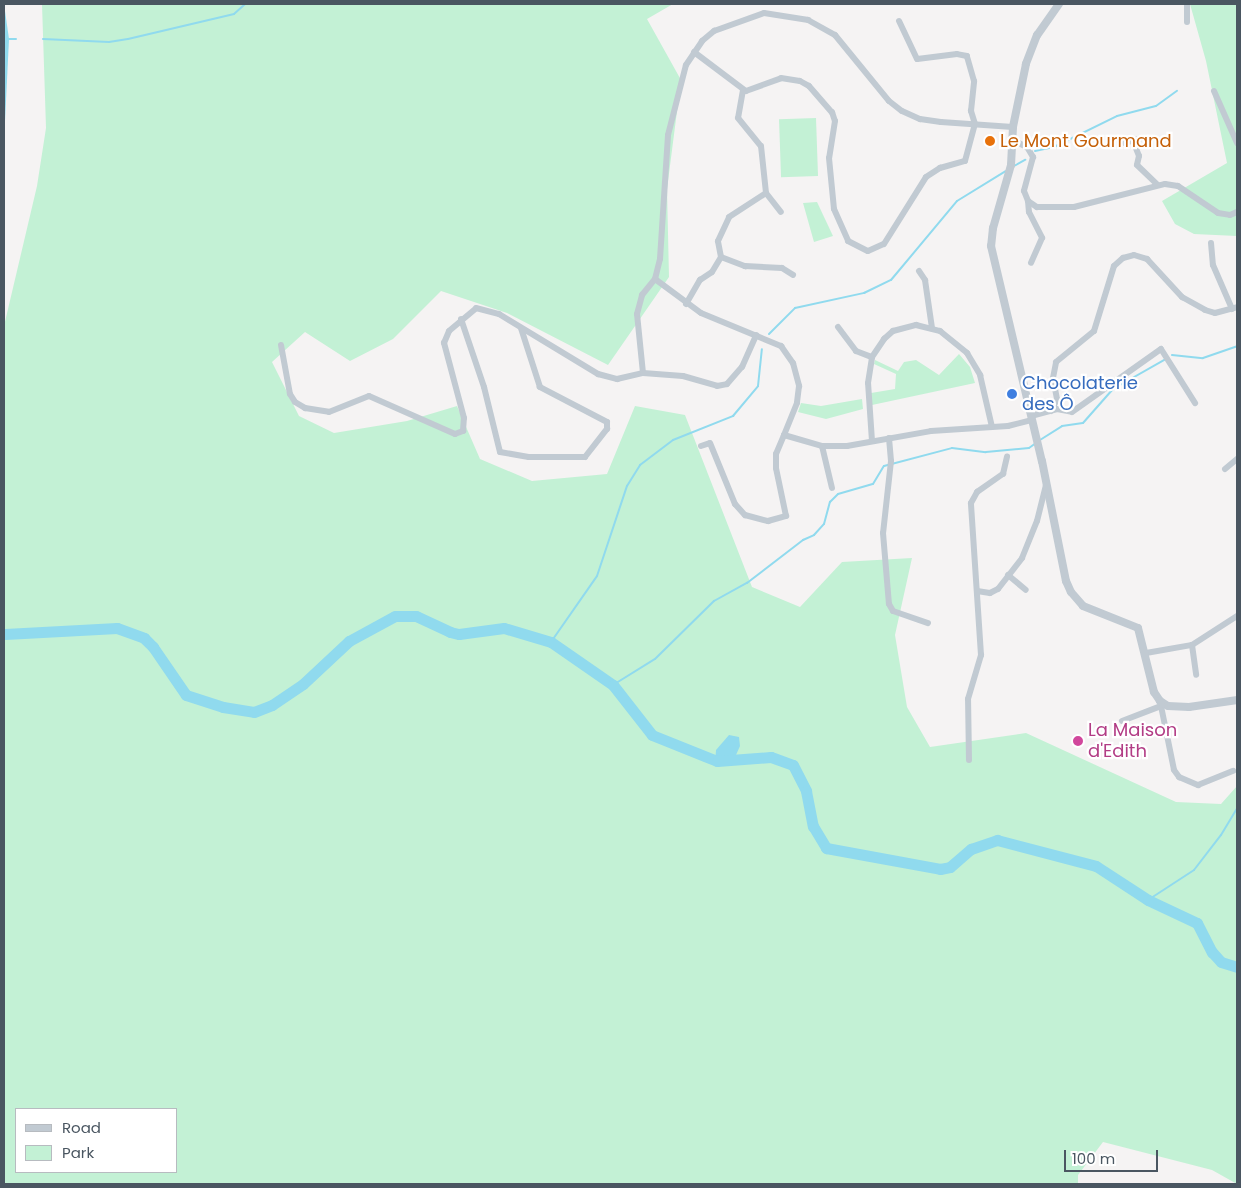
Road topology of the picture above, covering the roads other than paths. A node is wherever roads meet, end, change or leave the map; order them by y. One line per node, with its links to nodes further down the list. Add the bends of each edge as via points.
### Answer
1 (1058, 4): 9 (street, via 1031,48)
2 (1187, 4): 4 (street)
3 (899, 21): 8 (street, via 917,59 957,54 967,56 974,82 971,111)
4 (1187, 22)
5 (694, 52): 6 (street); 8 (street, via 714,30 753,15 764,13 803,19 835,35 889,101 902,111 920,119); 25 (street, via 680,83 668,135 660,259)
6 (743, 90): 8 (street, via 752,91 772,79 790,77 809,86 832,112 835,121 829,158 834,209 848,241 868,251 884,244 926,177 940,168 966,161); 16 (street, via 738,101 738,118 761,146)
7 (1214, 91): 14 (street)
8 (975, 124): 9 (street)
9 (1013, 127): 11 (street)
10 (1141, 138): 12 (street)
11 (1012, 140): 17 (street, via 1027,147 1033,157 1024,186); 38 (street, via 1008,181 992,228 991,246)
12 (1133, 141): 13 (street); 15 (street, via 1139,156 1138,168)
13 (1125, 143)
14 (1237, 143)
15 (1157, 184): 17 (street, via 1074,207 1037,207); 19 (street, via 1178,186 1218,213 1230,215)
16 (766, 193): 18 (street); 21 (street, via 729,217 718,241)
17 (1028, 201): 22 (street, via 1029,212 1042,238)
18 (781, 212)
19 (1237, 212)
20 (1211, 243): 27 (street, via 1213,265)
21 (721, 257): 24 (street, via 745,266 782,268); 26 (street, via 712,272 700,280)
22 (1031, 263)
23 (919, 272): 31 (street, via 925,280)
24 (793, 275)
25 (655, 279): 26 (street); 35 (street, via 642,295 638,314)
26 (686, 304): 32 (street)
27 (1235, 308): 37 (street, via 1214,313 1205,310 1182,296 1147,259 1134,255 1123,258 1114,266 1094,331 1056,362 1053,378 1057,399)
28 (461, 319): 30 (street, via 471,310 483,308); 30 (street, via 484,387 500,452 529,457 585,457 608,429 607,422 540,387); 33 (street, via 446,335 444,346 464,418 460,434 448,432 370,396 328,412 305,408 290,394)
29 (838, 327): 34 (street, via 856,351)
30 (521, 328): 35 (street, via 598,374 617,379)
31 (932, 328): 34 (street, via 916,325 893,331 884,338); 39 (street, via 954,340 976,366)
32 (756, 335): 35 (street, via 742,367 727,384 717,386 683,376); 40 (street, via 780,346 798,376 797,403)
33 (281, 346)
34 (872, 357): 42 (street, via 868,384)
35 (643, 373)
36 (1195, 403): 37 (street, via 1161,349 1072,412)
37 (1051, 410): 38 (street)
38 (1032, 418): 39 (street); 48 (street)
39 (992, 427): 41 (street)
40 (784, 435): 43 (street, via 776,454 776,468 786,516 768,522 746,515 735,504 710,443); 44 (street)
41 (889, 438): 42 (street); 54 (street, via 891,461 883,533 889,604 893,611)
42 (872, 441): 44 (street)
43 (701, 446)
44 (822, 446): 49 (street)
45 (1007, 456): 52 (street, via 1003,474 972,498)
46 (1237, 459): 47 (street)
47 (1225, 469)
48 (1046, 484): 50 (street, via 1025,551); 56 (street, via 1071,592 1083,606 1138,628)
49 (832, 488)
50 (1008, 575): 51 (street); 52 (street, via 994,592)
51 (1026, 590)
52 (977, 591): 61 (street, via 980,655 968,699)
53 (1237, 616): 55 (street)
54 (928, 623)
55 (1192, 645): 56 (street); 57 (street)
56 (1146, 653): 59 (street)
57 (1196, 675)
58 (1237, 700): 59 (street, via 1189,707)
59 (1159, 704): 60 (street, via 1140,717); 62 (street, via 1174,770 1182,780 1198,785)
60 (1122, 721)
61 (970, 760)
62 (1233, 771)

